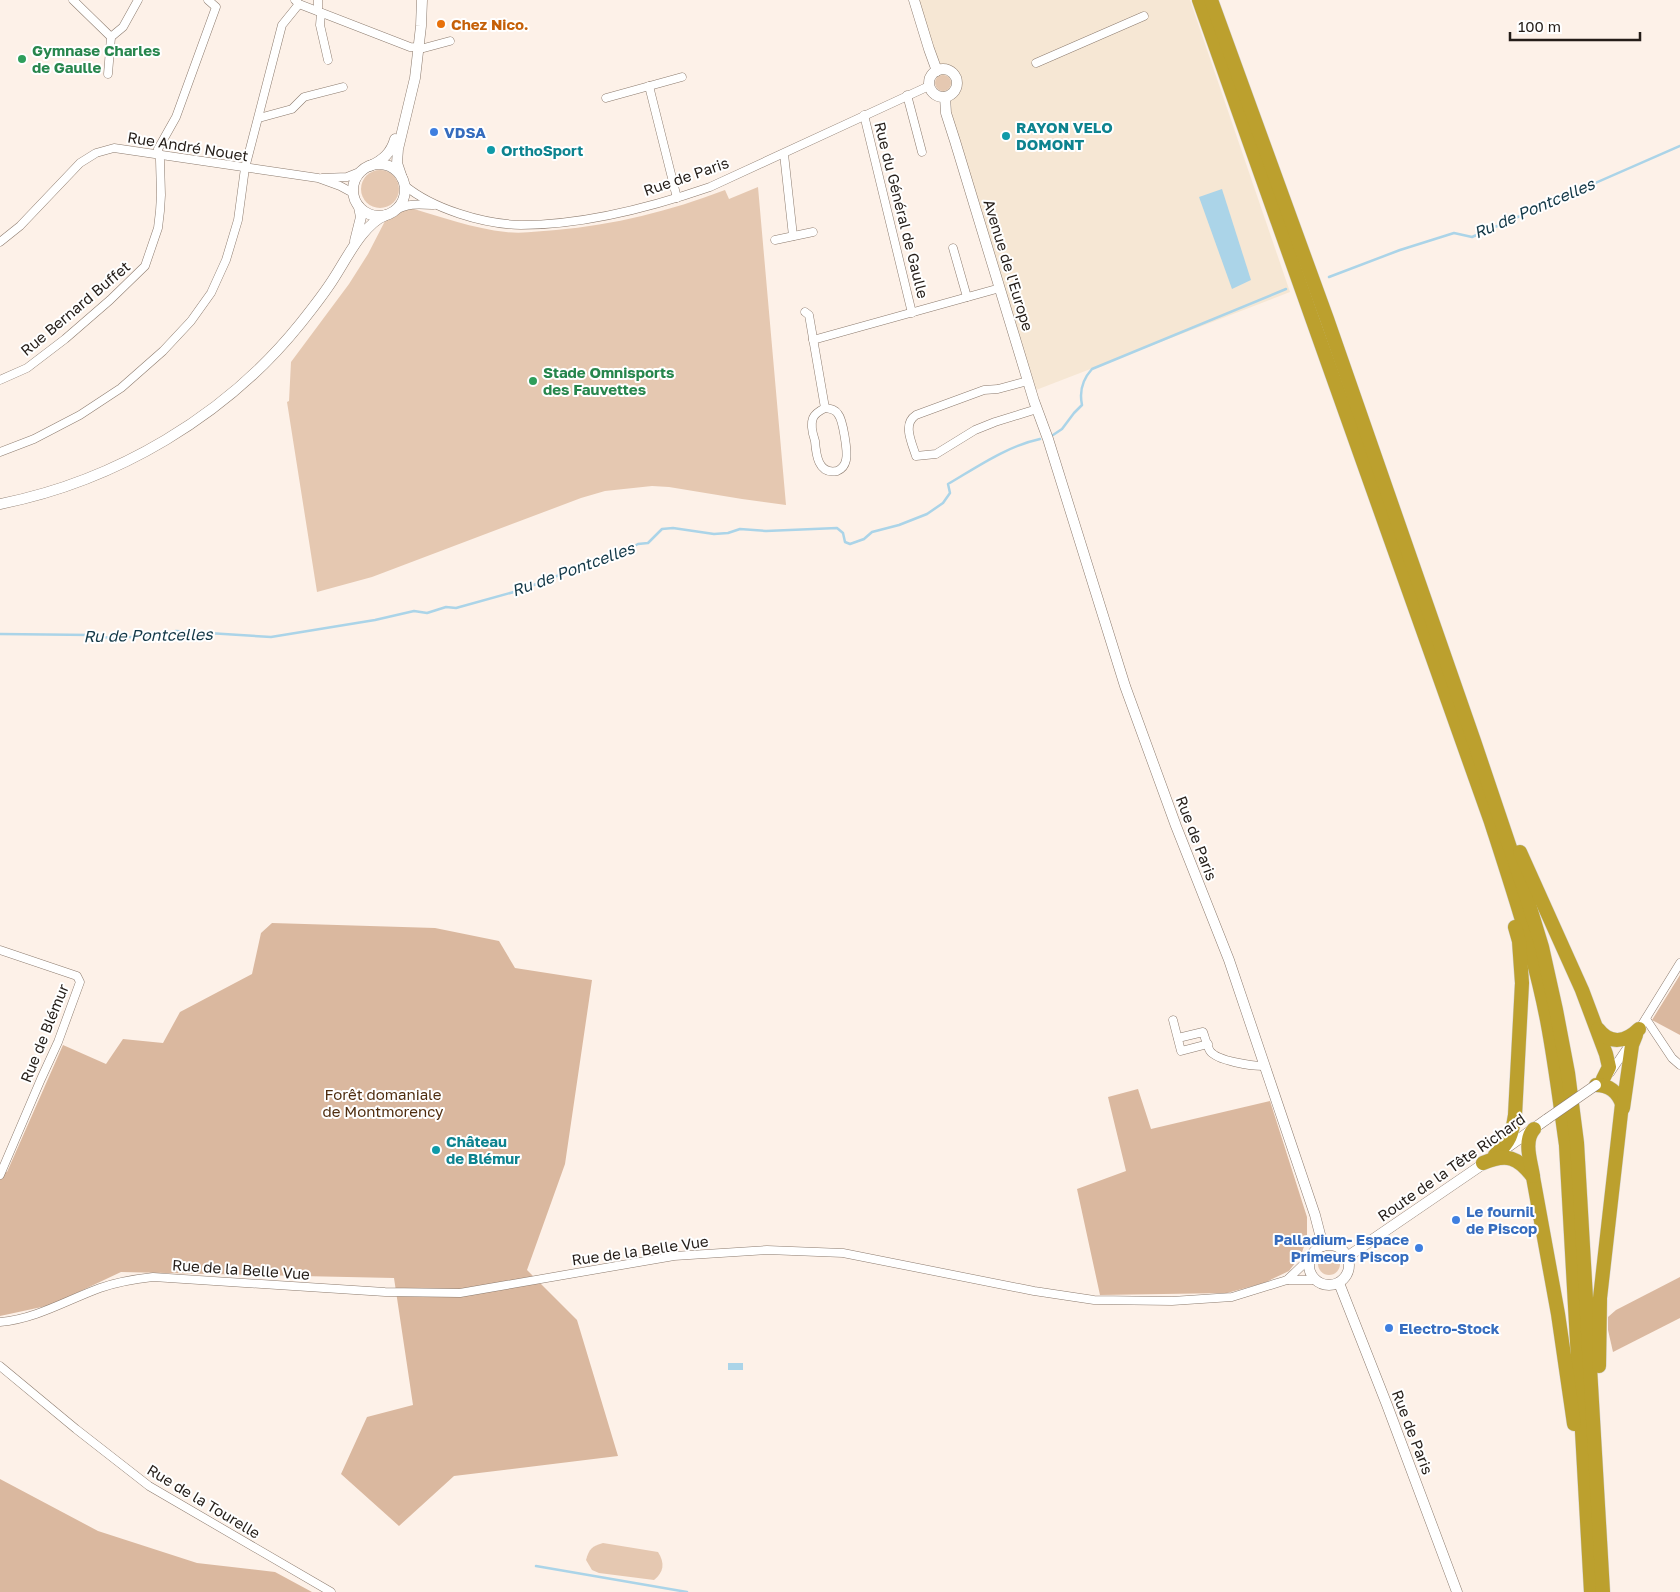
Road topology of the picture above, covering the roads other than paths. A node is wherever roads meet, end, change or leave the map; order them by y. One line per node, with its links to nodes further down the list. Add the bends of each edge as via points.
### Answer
1 (73, 0): 12 (street)
2 (138, 0): 12 (street, via 123,27)
3 (208, 0): 29 (street, via 216,7 176,117)
4 (318, 0): 10 (street)
5 (420, 0): 14 (street)
6 (914, 0): 17 (street)
7 (1199, 0): 61 (highway)
8 (1211, 0): 60 (highway, via 1330,328)
9 (298, 1): 10 (street); 27 (street, via 282,25)
10 (319, 12): 14 (street); 15 (street)
11 (1144, 16): 16 (street)
12 (111, 37): 18 (street)
13 (450, 42): 14 (street)
14 (416, 48): 32 (street, via 394,143 385,157); 34 (street, via 412,95 398,149 397,163)
15 (328, 60)
16 (1036, 63)
17 (937, 71): 21 (street, via 930,77); 24 (street, via 950,71 956,77 957,86 953,94)
18 (108, 74)
19 (682, 77): 20 (street)
20 (649, 86): 25 (street); 36 (street)
21 (929, 86): 23 (street, Rue de Paris); 24 (street, via 933,94)
22 (343, 87): 27 (street, via 304,97 292,109)
23 (907, 95): 26 (street, Rue de Paris); 28 (street)
24 (945, 97): 46 (street, Avenue de l'Europe, via 949,122)
25 (606, 98)
26 (864, 115): 30 (street, Rue de Paris); 49 (street, Rue du Général de Gaulle)
27 (259, 118): 31 (street)
28 (922, 152)
29 (158, 154): 31 (street, Rue André Nouet); 43 (street, Rue André Nouet, via 114,148 96,153 80,163 20,226); 51 (street, Rue Bernard Buffet, via 160,211 158,228 145,266 65,339 26,368)
30 (784, 154): 36 (street, Rue de Paris); 41 (street)
31 (245, 168): 33 (street, Rue André Nouet); 56 (street, via 238,220 226,260 211,293 191,321 121,388 80,415)
32 (366, 169): 33 (street, Rue André Nouet, via 347,177); 34 (street, via 384,165); 35 (street, via 356,178)
33 (318, 178): 35 (street, Rue André Nouet)
34 (403, 182): 37 (street, Rue de Paris); 39 (street, via 403,200)
35 (353, 193): 38 (street)
36 (677, 198): 37 (street, Rue de Paris, via 612,214 535,224 491,221)
37 (438, 206): 39 (street, Rue de Paris, via 406,204)
38 (359, 207): 39 (street, via 372,215); 44 (street, via 361,217)
39 (390, 213): 44 (street, via 376,220)
40 (813, 232): 41 (street)
41 (793, 236): 42 (street)
42 (775, 240)
43 (0, 242)
44 (353, 247): 57 (street, via 320,299 294,332 231,394 186,427 137,456)
45 (953, 248): 47 (street)
46 (1000, 288): 47 (street); 52 (street, Avenue de l'Europe)
47 (967, 297): 49 (street)
48 (805, 312): 50 (street)
49 (912, 312): 50 (street)
50 (813, 340): 53 (street)
51 (0, 380)
52 (1028, 381): 54 (street, Avenue de l'Europe); 54 (street, via 984,390 911,418 909,432 916,456 936,454 975,430)
53 (825, 408): 53 (street, via 813,418 818,462 822,468 837,471 846,462 847,455 841,419 838,413)
54 (1037, 410): 55 (street, Avenue de l'Europe)
55 (1048, 439): 70 (street, Rue de Paris, via 1125,686 1229,960)
56 (0, 452)
57 (49, 491): 58 (street); 59 (street)
58 (0, 498)
59 (0, 504)
60 (1479, 756): 65 (highway); 86 (highway, via 1542,947 1568,1073 1577,1143)
61 (1490, 822): 72 (highway, via 1519,941 1522,969); 89 (highway, via 1535,969 1547,1020 1566,1145)
62 (0, 950): 76 (street, Rue de Blémur, via 77,976 80,982 58,1042)
63 (1680, 962): 66 (street)
64 (1173, 1020): 67 (street)
65 (1594, 1022): 66 (highway, via 1605,1038 1615,1041 1628,1038); 71 (highway, via 1608,1061)
66 (1640, 1028): 69 (street); 71 (street); 73 (highway, via 1632,1045)
67 (1178, 1038): 68 (street, via 1204,1032); 68 (street, via 1181,1051)
68 (1208, 1044): 70 (street, via 1216,1056 1251,1066)
69 (1680, 1065)
70 (1264, 1066): 78 (street, Rue de Paris)
71 (1600, 1082): 73 (highway, via 1618,1096); 74 (street, Route de la Tête Richard, bridge)
72 (1516, 1101): 74 (highway, via 1522,1119 1532,1125); 75 (highway, via 1512,1134)
73 (1622, 1114): 86 (highway, via 1600,1298)
74 (1541, 1124): 75 (street, Route de la Tête Richard); 77 (highway, via 1529,1136)
75 (1489, 1159): 77 (highway, via 1513,1159); 79 (street, Route de la Tête Richard)
76 (0, 1175)
77 (1533, 1177): 89 (highway, via 1567,1370)
78 (1323, 1246): 79 (street, via 1334,1246); 80 (street)
79 (1347, 1257): 83 (street, via 1347,1274)
80 (1309, 1259): 81 (street, Rue de la Belle Vue); 82 (street, via 1309,1270)
81 (1287, 1280): 82 (street, Rue de la Belle Vue); 84 (street, Rue de la Belle Vue, via 1232,1297 1172,1301 1094,1300 844,1253 767,1250 674,1256 460,1293 385,1292 154,1277 101,1288 46,1312)
82 (1314, 1280): 83 (street, via 1326,1285)
83 (1339, 1283): 88 (street, Rue de Paris)
84 (0, 1322)
85 (0, 1366): 87 (street, Rue de la Tourelle, via 149,1486)
86 (1597, 1484): 90 (highway)
87 (331, 1592)
88 (1457, 1592)
89 (1590, 1592)
90 (1603, 1592)

